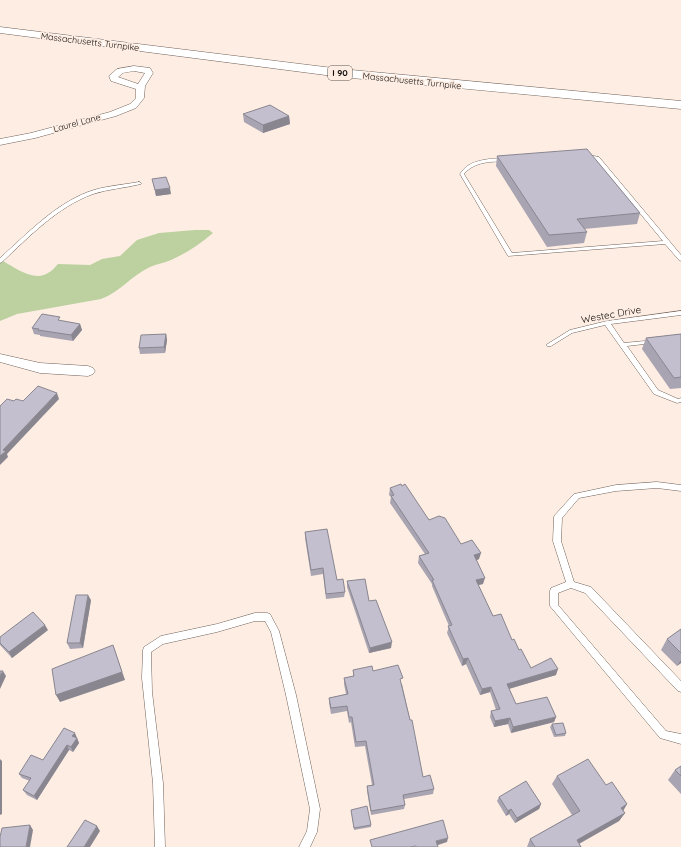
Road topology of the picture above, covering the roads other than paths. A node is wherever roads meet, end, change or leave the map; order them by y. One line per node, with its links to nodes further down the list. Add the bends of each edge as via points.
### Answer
1 (0, 22): 4 (highway, Massachusetts Turnpike / I 90, via 329,63)
2 (0, 30): 5 (highway, Massachusetts Turnpike / I 90, via 333,72)
3 (141, 88): 6 (street, Laurel Lane, via 139,101 125,110 32,136)
4 (681, 96)
5 (681, 105)
6 (0, 142)
7 (580, 155): 10 (lane, via 597,158)
8 (515, 159): 10 (lane, via 477,162 462,174 510,256)
9 (139, 183): 12 (lane, via 90,193 75,200)
10 (667, 242): 11 (lane)
11 (681, 259)
12 (0, 261)
13 (681, 313): 14 (lane, Westec Drive)
14 (607, 323): 16 (lane, Westec Drive, via 570,332); 17 (lane)
15 (659, 341): 17 (lane)
16 (550, 345)
17 (622, 345): 20 (lane, via 656,392 677,401)
18 (0, 358): 19 (street, via 40,368)
19 (88, 371)
20 (681, 400)
21 (681, 488): 22 (lane, via 658,485 616,488 577,496 558,518 558,541)
22 (571, 584): 23 (lane, via 588,590); 24 (lane, via 554,591 554,606 663,735)
23 (681, 688)
24 (681, 739)
25 (160, 847): 26 (lane, via 156,763 145,672 146,650 161,640 255,616 267,617 275,631 291,694 315,809 312,832)
26 (304, 847)

